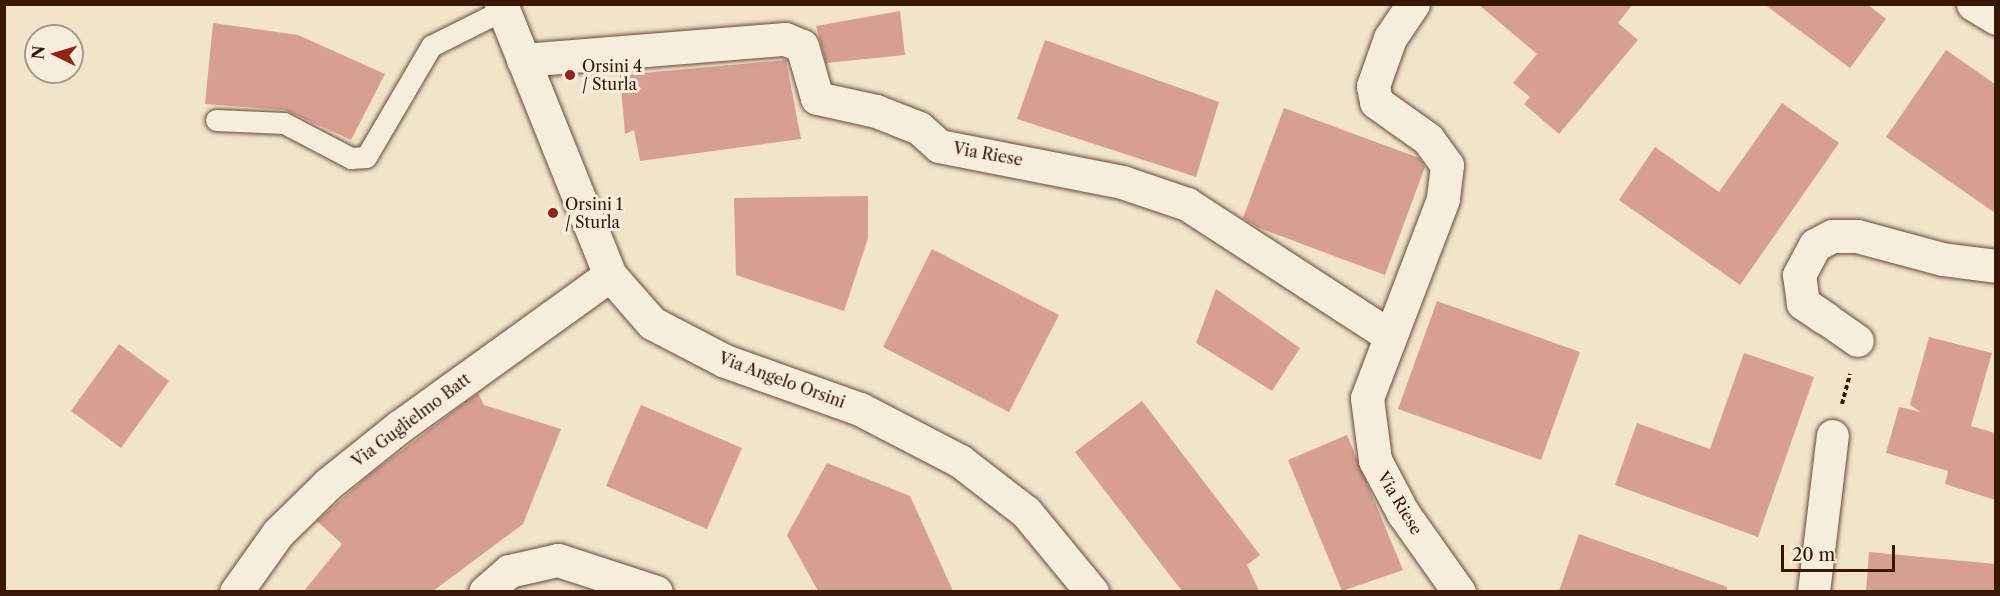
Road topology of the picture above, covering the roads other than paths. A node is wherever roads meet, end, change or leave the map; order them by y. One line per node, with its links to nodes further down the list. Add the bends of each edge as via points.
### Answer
1 (1413, 4): 10 (street, Via Riese, via 1390,38 1373,86 1376,102 1428,139 1447,165 1443,199)
2 (1973, 4): 4 (street)
3 (502, 7): 5 (street, Via Angelo Orsini); 6 (lane, Via Angelo Orsini, via 431,46 366,157 351,158 284,123)
4 (1995, 18)
5 (523, 60): 8 (street, Via Angelo Orsini); 10 (street, Via Riese, via 785,39 802,46 817,98 897,119 919,128 939,146 1111,179 1187,204)
6 (216, 120)
7 (1995, 266): 9 (street, via 1942,260 1857,236 1832,236 1815,245 1799,275 1803,303)
8 (610, 275): 13 (street, Via Guglielmo Batt, via 399,427 329,483 278,533); 16 (street, Via Angelo Orsini, via 652,323 725,361 860,408 960,461 1026,512)
9 (1825, 318): 11 (street)
10 (1389, 335): 17 (street, Via Riese, via 1367,398 1375,460 1403,513)
11 (1858, 341)
12 (1833, 436): 18 (street)
13 (236, 591)
14 (485, 591): 15 (street, via 509,571 558,560)
15 (656, 591)
16 (1092, 591)
17 (1459, 591)
18 (1814, 591)

